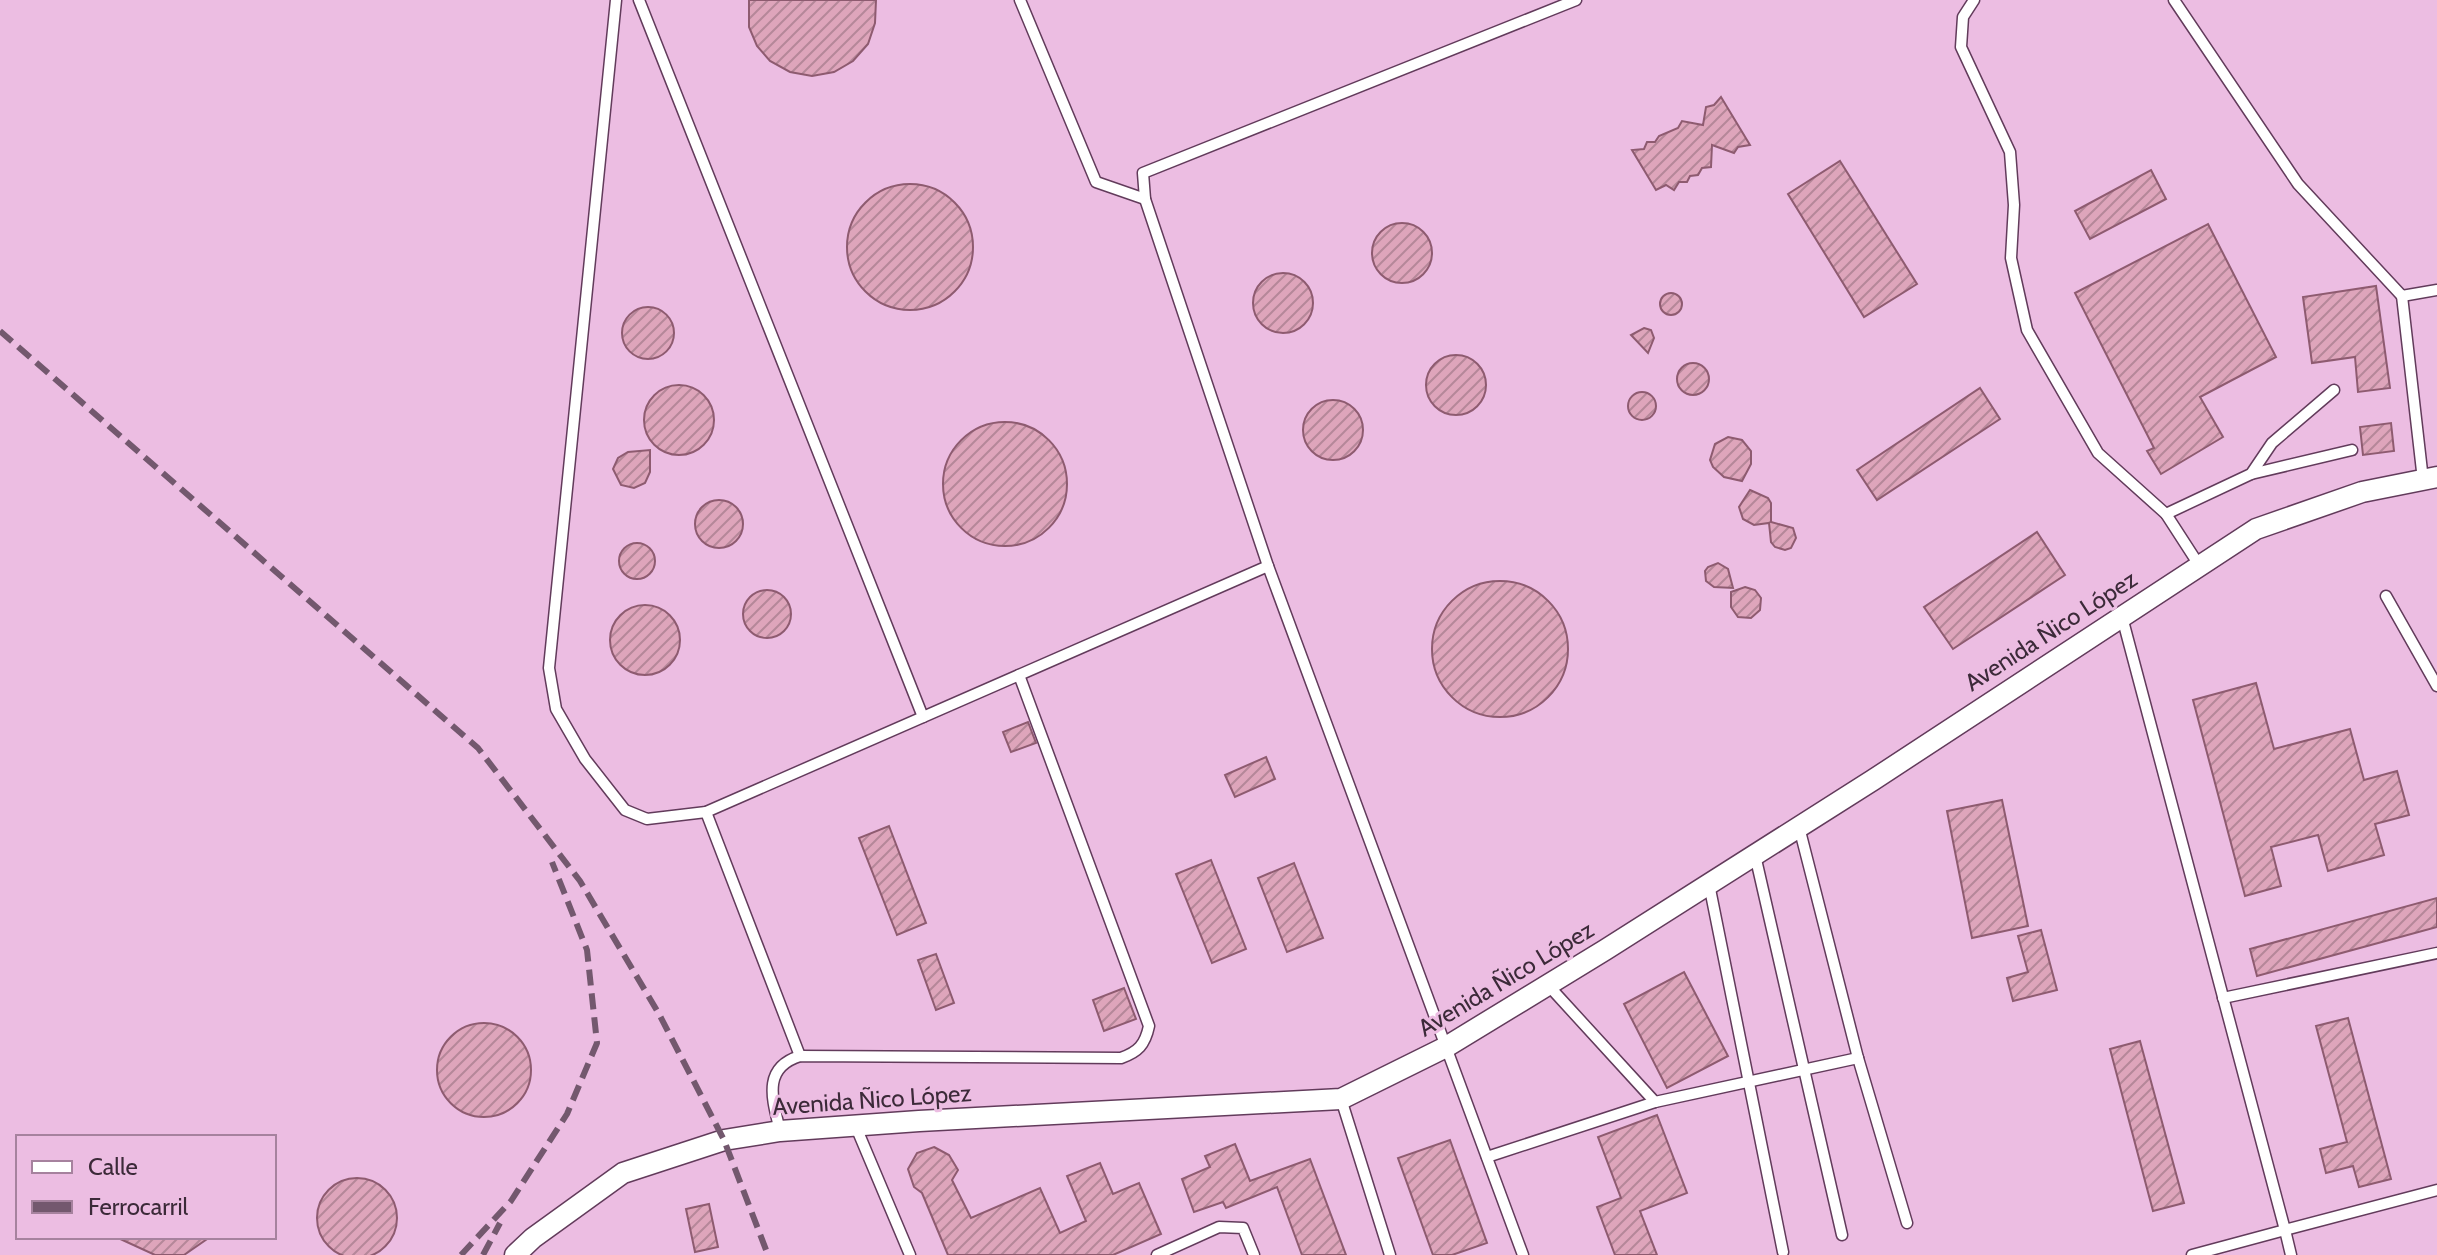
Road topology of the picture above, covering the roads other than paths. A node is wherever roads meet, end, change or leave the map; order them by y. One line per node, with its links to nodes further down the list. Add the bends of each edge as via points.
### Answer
1 (616, 0): 22 (lane, via 549,668 556,709 585,759 625,810 647,819)
2 (639, 0): 21 (lane)
3 (1020, 0): 7 (lane, via 1096,182)
4 (1576, 0): 7 (lane, via 1143,173)
5 (1974, 0): 14 (lane, via 1963,17 1961,47 2010,152 2011,258 2027,330 2098,453)
6 (2174, 0): 9 (lane, via 2298,184)
7 (1145, 199): 16 (lane)
8 (2437, 290): 9 (lane)
9 (2402, 296): 13 (lane)
10 (2334, 390): 12 (lane, via 2272,443)
11 (2352, 450): 12 (lane)
12 (2251, 474): 14 (lane)
13 (2430, 479): 15 (street, Avenida Ñico López, via 2362,492 2256,529)
14 (2166, 514): 15 (lane)
15 (2199, 565): 18 (street, Avenida Ñico López)
16 (1268, 566): 19 (lane); 29 (lane)
17 (2386, 596): 20 (lane)
18 (2121, 615): 23 (street, Avenida Ñico López); 28 (lane)
19 (1019, 675): 21 (lane); 30 (lane, via 1149,1026 1145,1042 1121,1058)
20 (2437, 686)
21 (923, 717): 22 (lane)
22 (706, 812): 30 (lane)
23 (1799, 827): 24 (street, Avenida Ñico López); 31 (lane)
24 (1755, 855): 25 (street, Avenida Ñico López); 32 (lane)
25 (1709, 884): 27 (street, Avenida Ñico López); 33 (lane)
26 (2437, 953): 28 (lane)
27 (1548, 985): 29 (street, Avenida Ñico López); 35 (lane)
28 (2223, 998): 41 (lane)
29 (1446, 1047): 34 (street, Avenida Ñico López); 38 (lane)
30 (800, 1056): 37 (lane, via 789,1059 775,1076 770,1093)
31 (1858, 1058): 32 (lane); 40 (lane)
32 (1804, 1071): 33 (lane); 42 (lane)
33 (1749, 1082): 35 (lane); 43 (lane)
34 (1341, 1099): 36 (street, Avenida Ñico López); 48 (lane)
35 (1655, 1102): 38 (lane)
36 (856, 1127): 37 (street, Avenida Ñico López); 45 (lane)
37 (780, 1131): 44 (street, Avenida Ñico López, via 724,1140 623,1173)
38 (1487, 1157): 49 (lane)
39 (2437, 1190): 41 (lane)
40 (1907, 1223)
41 (2285, 1230): 50 (lane); 51 (lane)
42 (1842, 1235)
43 (1783, 1252)
44 (515, 1255)
45 (910, 1255)
46 (1157, 1255): 47 (lane, via 1219,1227 1243,1228)
47 (1254, 1255)
48 (1390, 1255)
49 (1523, 1255)
50 (2192, 1255)
51 (2291, 1255)

